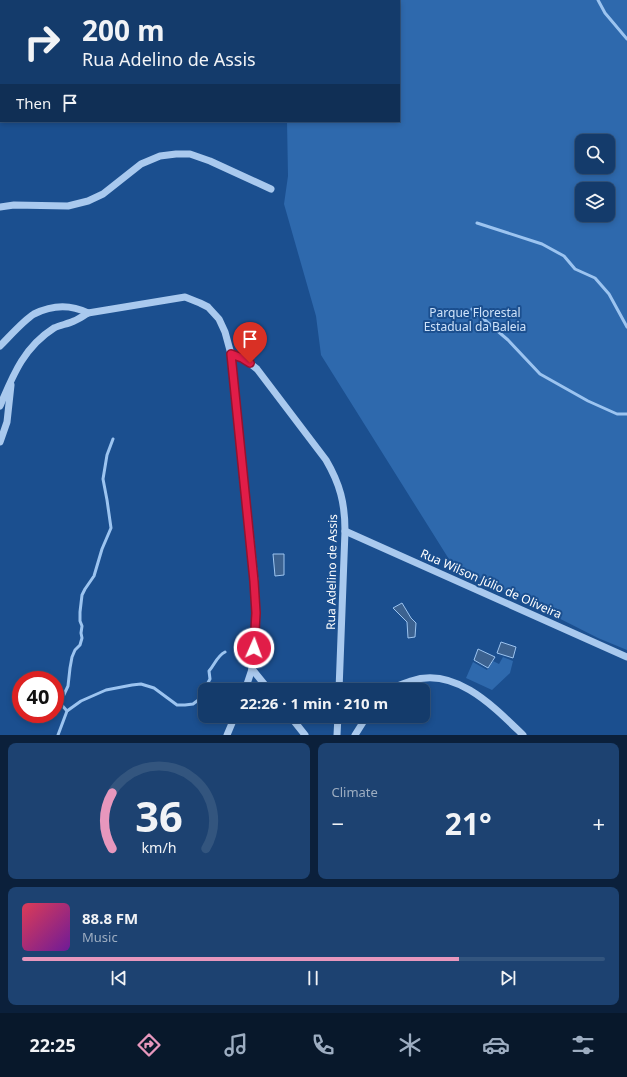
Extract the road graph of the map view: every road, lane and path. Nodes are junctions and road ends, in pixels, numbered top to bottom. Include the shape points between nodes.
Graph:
1 (271, 189) dead end
2 (0, 207) edge
3 (88, 313) junction
4 (0, 346) edge
5 (231, 354) junction
6 (12, 379) junction
7 (0, 406) edge
8 (0, 442) edge
9 (346, 531) junction
10 (627, 657) edge
11 (252, 669) junction
12 (247, 683) edge
13 (263, 683) edge
14 (339, 683) edge
15 (406, 683) edge
16 (232, 723) edge
17 (296, 723) edge
18 (338, 723) edge
19 (363, 723) edge
20 (227, 735) edge
21 (305, 735) edge
22 (337, 735) edge
23 (355, 735) edge
24 (523, 735) edge

1 - 2 street via 210,161 190,154 176,154 160,156 141,164 102,194 88,201 68,206
3 - 4 street via 66,306 43,310 33,314
3 - 5 street via 185,297 208,307 219,319
3 - 6 street via 55,328 31,347
5 - 9 street, Rua Adelino de Assis via 242,358 257,369 326,460 341,495
5 - 11 street via 254,581 256,613
6 - 7 street
6 - 8 street via 7,422
9 - 10 street, Rua Wilson Júlio de Oliveira
9 - 14 street, Rua Adelino de Assis
11 - 12 street
11 - 13 street
15 - 24 street via 417,679 440,678 465,687 492,706
16 - 20 street
17 - 21 street
18 - 22 street
19 - 23 street

